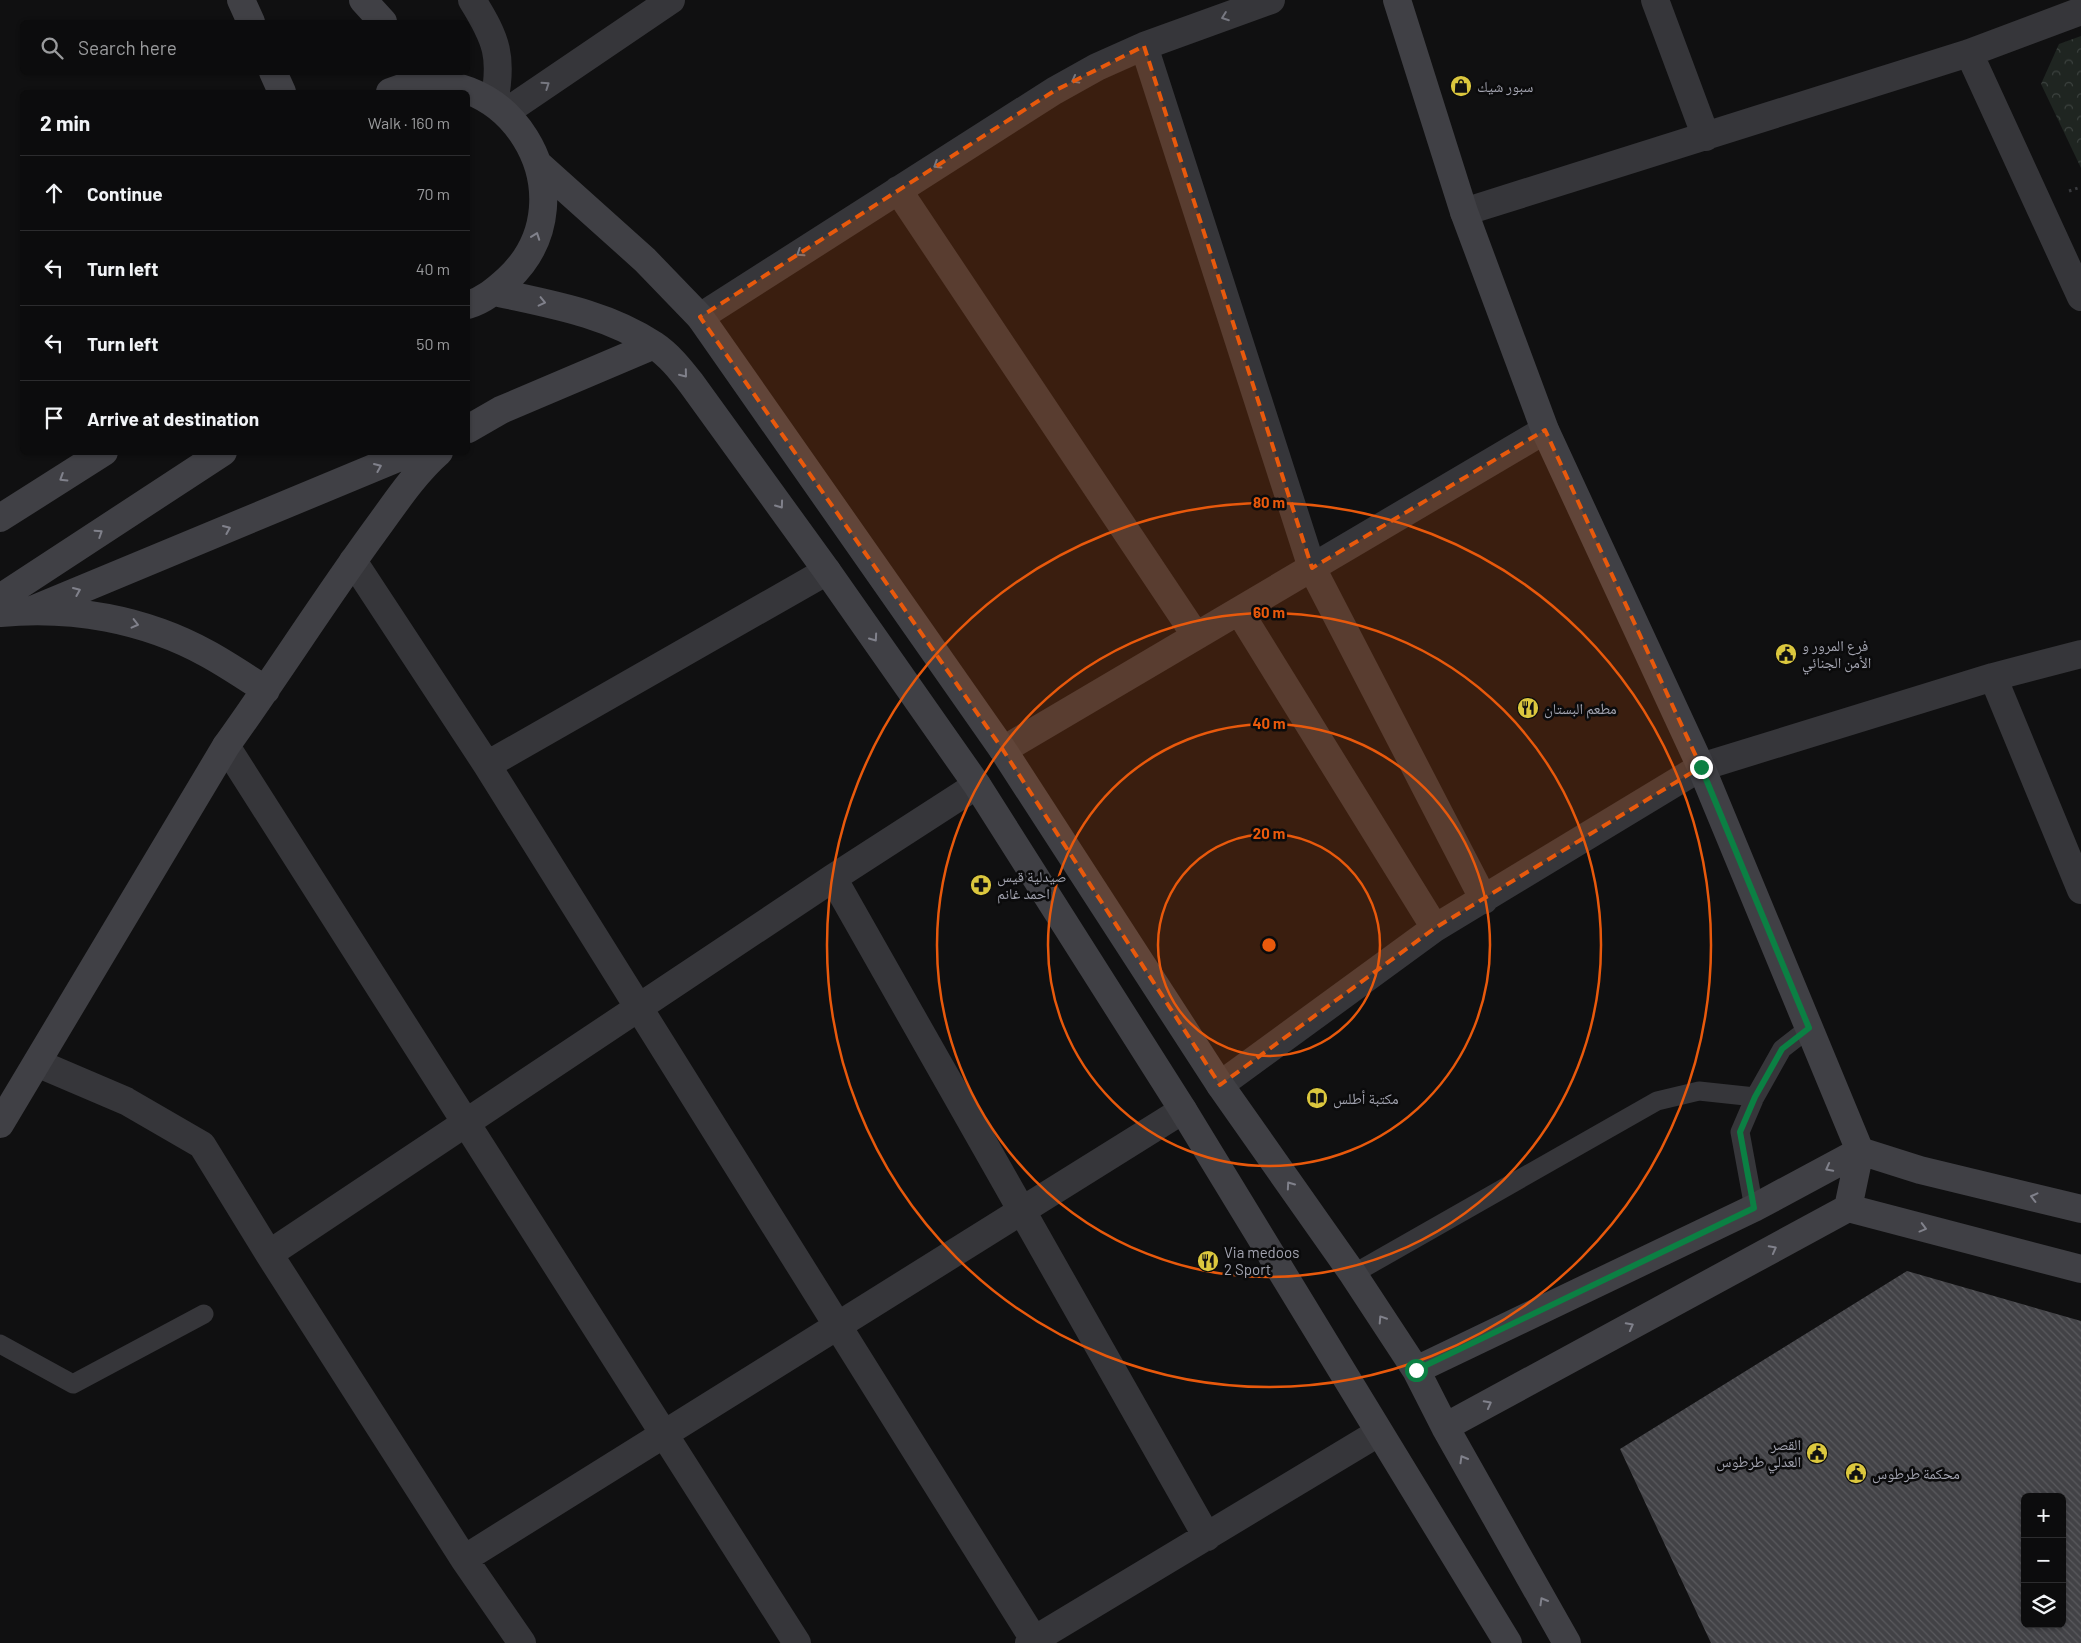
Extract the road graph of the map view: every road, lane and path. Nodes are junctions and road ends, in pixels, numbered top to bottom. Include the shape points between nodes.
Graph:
1 (241, 0) edge
2 (362, 0) edge
3 (472, 0) edge
4 (671, 0) edge
5 (1271, 0) edge
6 (1397, 0) edge
7 (1655, 0) edge
8 (2081, 11) edge
9 (250, 20) edge
10 (381, 20) edge
11 (1144, 46) junction
12 (1969, 53) junction
13 (274, 75) edge
14 (434, 78) edge
15 (281, 90) edge
16 (395, 90) edge
17 (468, 90) edge
18 (470, 91) edge
19 (500, 108) junction
20 (1706, 137) junction
21 (538, 164) junction
22 (898, 190) junction
23 (1464, 212) junction
24 (494, 292) junction
25 (2081, 297) edge
26 (470, 304) edge
27 (700, 317) junction
28 (654, 345) junction
29 (470, 428) edge
30 (1545, 430) junction
31 (99, 455) edge
32 (218, 455) edge
33 (405, 455) edge
34 (436, 455) edge
35 (0, 518) edge
36 (353, 561) junction
37 (1312, 568) junction
38 (827, 571) junction
39 (0, 598) edge
40 (32, 610) junction
41 (1239, 611) junction
42 (0, 613) edge
43 (1196, 636) junction
44 (2081, 654) edge
45 (1993, 677) junction
46 (266, 690) junction
47 (226, 746) junction
48 (1003, 750) junction
49 (487, 765) junction
50 (1701, 767) junction
51 (977, 785) junction
52 (833, 878) junction
53 (2081, 890) edge
54 (1484, 900) junction
55 (1435, 928) junction
56 (638, 1008) junction
57 (1809, 1028) junction
58 (37, 1063) junction
59 (1220, 1085) junction
60 (1755, 1097) junction
61 (1182, 1110) junction
62 (466, 1122) junction
63 (0, 1124) edge
64 (1860, 1151) junction
65 (1754, 1208) junction
66 (1848, 1208) junction
67 (2081, 1208) edge
68 (1021, 1209) junction
69 (269, 1254) junction
70 (2081, 1268) edge
71 (1353, 1274) junction
72 (204, 1314) dead end
73 (838, 1326) junction
74 (0, 1344) edge
75 (1416, 1370) junction
76 (1445, 1427) junction
77 (1378, 1433) junction
78 (664, 1435) junction
79 (1207, 1537) junction
80 (464, 1559) junction
81 (1033, 1642) edge
82 (522, 1643) edge
83 (797, 1643) edge
84 (1508, 1643) edge
85 (1567, 1643) edge

1 - 9 main road
2 - 10 main road
3 - 19 street via 493,37 499,56
19 -> 4 street
5 -> 11 street
6 - 23 main road
7 - 20 street
8 - 12 street
11 -> 22 street via 1054,91
11 - 37 street
12 - 20 street
12 - 25 street
13 - 15 main road
14 - 16 main road
14 - 17 main road
18 - 19 main road
19 - 21 main road via 525,136
20 - 23 street
24 -> 21 main road via 521,267 538,235 544,200
21 - 27 main road via 646,260
22 -> 27 street
22 - 43 street
23 - 30 main road
24 - 26 main road
24 -> 28 main road via 601,318
27 - 48 main road
28 - 29 main road via 502,410
28 -> 38 main road via 691,383
30 - 37 street
30 - 50 main road
31 -> 35 main road
39 -> 32 main road
40 -> 33 main road
34 - 36 main road via 414,478
36 - 46 main road
36 - 49 street
37 - 41 street
37 - 54 street
38 - 49 street
38 -> 51 main road
40 - 42 main road
40 -> 46 main road via 92,614 151,629 206,653
41 - 43 street
41 - 55 street
43 - 48 street
44 - 45 street
45 - 50 street
45 - 53 street
46 - 47 main road
47 - 58 main road
47 - 62 street
48 - 59 main road
49 - 56 street
50 - 54 street
50 - 57 main road
51 - 52 street
51 - 61 main road
52 - 56 street
52 - 68 street
54 - 55 street
55 - 59 street
56 - 62 street
56 - 73 street
57 - 60 lane via 1782,1049
57 - 64 main road
58 - 63 main road
58 - 69 street via 126,1101 202,1145
71 -> 59 main road
60 - 65 lane via 1740,1132
60 - 71 lane via 1700,1091 1657,1100
61 - 68 street
61 - 77 main road
62 - 69 street
62 - 78 street
64 -> 65 main road
64 - 66 main road
67 -> 64 main road via 1920,1170
65 - 75 main road
66 -> 70 main road
76 -> 66 main road
68 - 73 street
68 - 79 street
69 - 80 street
75 -> 71 main road
72 - 74 lane via 73,1384
73 - 78 street
73 - 81 street
75 - 76 main road
85 -> 76 main road
77 - 79 street
77 - 84 main road
78 - 80 street
78 - 83 street
79 - 81 street
80 - 82 street

